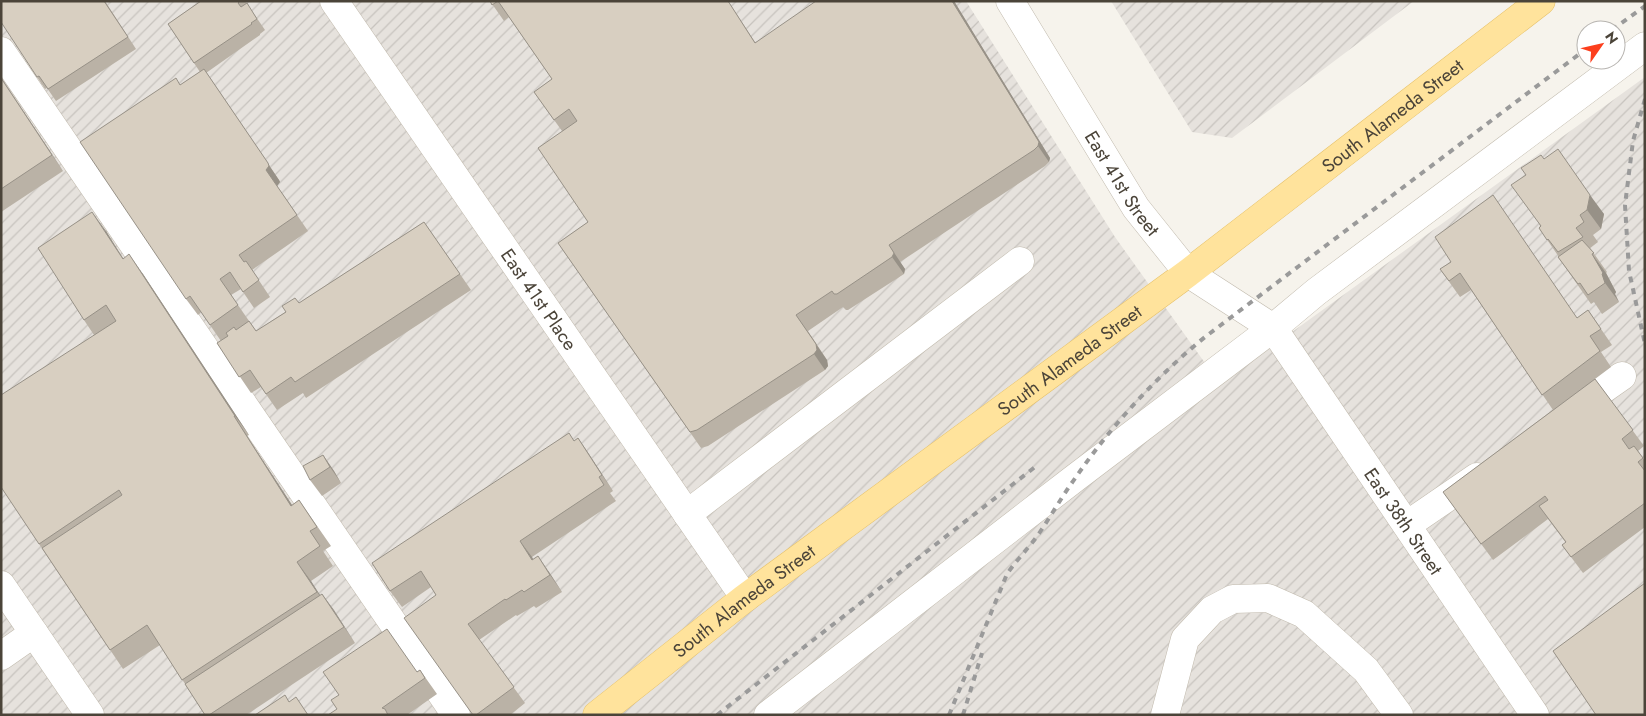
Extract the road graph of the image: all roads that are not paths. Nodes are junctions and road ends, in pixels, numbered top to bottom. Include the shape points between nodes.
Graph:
1 (334, 1) edge
2 (1010, 1) edge
3 (1541, 1) edge
4 (1645, 46) edge
5 (1, 51) edge
6 (1020, 261) dead end
7 (1188, 274) junction
8 (1273, 328) junction
9 (1622, 376) dead end
10 (1550, 426) edge
11 (1494, 465) edge
12 (687, 514) junction
13 (1407, 526) junction
14 (1, 585) edge
15 (745, 598) junction
16 (34, 633) junction
17 (1, 656) edge
18 (81, 712) edge
19 (456, 715) edge
20 (597, 715) edge
21 (768, 715) edge
22 (1165, 715) edge
23 (1399, 715) edge
24 (1535, 715) edge

1 - 12 street, East 41st Place
2 - 7 street, East 41st Street via 1136,208
3 - 7 main road, South Alameda Street
4 - 8 street via 1316,292
5 - 19 street
6 - 12 street
7 - 8 street, East 41st Street
7 - 15 main road, South Alameda Street
8 - 13 street, East 38th Street
8 - 21 street
9 - 10 street
11 - 13 street
12 - 15 street, East 41st Place
13 - 24 street, East 38th Street
14 - 16 street
15 - 20 main road, South Alameda Street
16 - 17 street
16 - 18 street
22 - 23 street via 1185,639 1212,610 1233,599 1268,598 1304,614 1366,670

